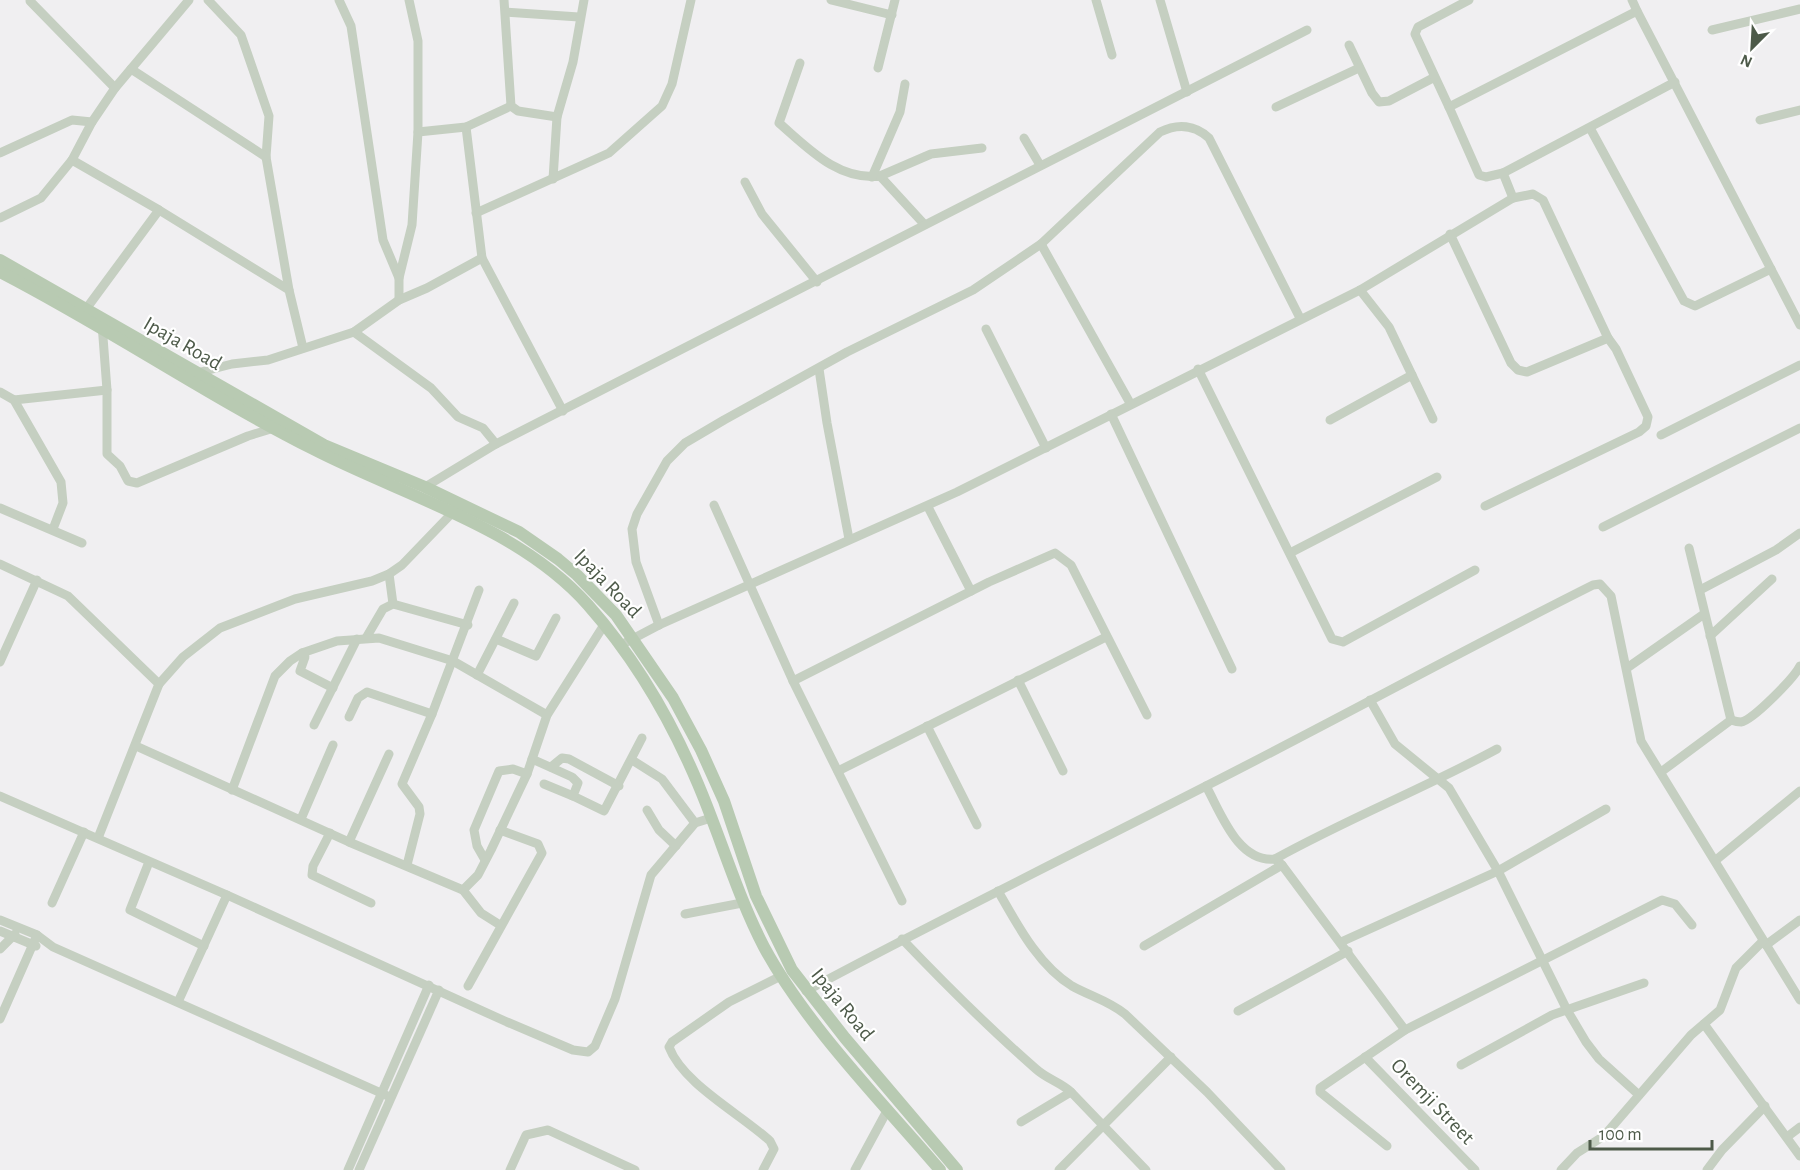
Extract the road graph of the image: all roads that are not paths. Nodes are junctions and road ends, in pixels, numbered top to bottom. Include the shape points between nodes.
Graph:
1 (189, 0) edge
2 (208, 0) edge
3 (339, 0) edge
4 (410, 0) edge
5 (504, 0) edge
6 (584, 0) edge
7 (691, 0) edge
8 (831, 0) edge
9 (895, 0) edge
10 (1096, 0) edge
11 (1160, 0) edge
12 (1469, 0) edge
13 (1632, 0) edge
14 (30, 1) edge
15 (1800, 9) edge
16 (1637, 11) junction
17 (506, 12) junction
18 (892, 15) junction
19 (579, 17) junction
20 (1307, 30) dead end
21 (1712, 30) dead end
22 (1349, 45) dead end
23 (1112, 56) dead end
24 (800, 63) dead end
25 (878, 68) dead end
26 (1359, 68) junction
27 (131, 69) junction
28 (1433, 78) junction
29 (1675, 82) junction
30 (905, 84) dead end
31 (115, 87) junction
32 (1187, 92) junction
33 (511, 106) junction
34 (1276, 107) dead end
35 (1449, 107) junction
36 (1800, 110) edge
37 (557, 117) junction
38 (1760, 120) dead end
39 (92, 122) junction
40 (466, 127) junction
41 (1590, 128) junction
42 (418, 132) junction
43 (1024, 138) dead end
44 (982, 148) dead end
45 (0, 153) edge
46 (266, 157) junction
47 (72, 160) junction
48 (1040, 165) junction
49 (1503, 173) junction
50 (876, 177) junction
51 (553, 179) junction
52 (745, 182) dead end
53 (1513, 198) junction
54 (159, 210) junction
55 (476, 213) junction
56 (0, 218) edge
57 (924, 224) junction
58 (1450, 234) junction
59 (1041, 244) junction
60 (482, 258) junction
61 (0, 260) edge
62 (1771, 269) junction
63 (0, 272) edge
64 (399, 278) junction
65 (817, 282) junction
66 (289, 290) junction
67 (1360, 290) junction
68 (399, 300) junction
69 (86, 309) junction
70 (1300, 318) junction
71 (102, 324) junction
72 (1800, 325) edge
73 (986, 329) dead end
74 (354, 332) junction
75 (1608, 338) junction
76 (303, 348) junction
77 (1800, 365) edge
78 (819, 369) junction
79 (1197, 369) junction
80 (196, 373) junction
81 (1412, 375) junction
82 (107, 390) junction
83 (0, 392) edge
84 (14, 400) junction
85 (1130, 403) junction
86 (563, 411) junction
87 (1111, 414) junction
88 (1433, 419) dead end
89 (1330, 420) dead end
90 (274, 428) junction
91 (1800, 428) edge
92 (1661, 435) dead end
93 (496, 444) junction
94 (1046, 448) junction
95 (1437, 477) dead end
96 (425, 487) junction
97 (714, 505) dead end
98 (1485, 506) dead end
99 (928, 507) junction
100 (0, 508) edge
101 (456, 509) junction
102 (1603, 527) dead end
103 (53, 529) junction
104 (1800, 532) edge
105 (849, 539) junction
106 (82, 543) dead end
107 (1689, 548) dead end
108 (1290, 553) junction
109 (0, 564) edge
110 (1475, 570) dead end
111 (389, 574) junction
112 (1772, 579) dead end
113 (37, 580) junction
114 (748, 587) junction
115 (479, 590) dead end
116 (971, 591) junction
117 (1700, 591) junction
118 (514, 603) dead end
119 (393, 604) junction
120 (1704, 614) junction
121 (556, 618) dead end
122 (468, 625) junction
123 (604, 625) junction
124 (659, 625) junction
125 (1710, 636) junction
126 (1107, 637) junction
127 (362, 638) junction
128 (496, 639) junction
129 (634, 639) junction
130 (621, 645) junction
131 (302, 653) junction
132 (453, 661) junction
133 (0, 662) edge
134 (1800, 666) edge
135 (1627, 668) junction
136 (1232, 669) dead end
137 (477, 675) junction
138 (1018, 680) junction
139 (793, 681) junction
140 (159, 684) junction
141 (333, 688) junction
142 (1370, 700) junction
143 (432, 714) junction
144 (1147, 714) dead end
145 (547, 715) junction
146 (349, 717) dead end
147 (1731, 720) junction
148 (314, 725) dead end
149 (927, 726) junction
150 (642, 738) dead end
151 (333, 745) dead end
152 (136, 746) junction
153 (1497, 748) dead end
154 (389, 754) dead end
155 (532, 759) junction
156 (632, 760) junction
157 (551, 767) junction
158 (838, 771) junction
159 (1063, 771) dead end
160 (1661, 772) junction
161 (527, 774) junction
162 (1441, 779) junction
163 (544, 784) dead end
164 (619, 786) junction
165 (1206, 786) junction
166 (232, 790) junction
167 (1800, 791) edge
168 (573, 795) junction
169 (0, 796) edge
170 (1606, 809) dead end
171 (647, 810) dead end
172 (711, 818) junction
173 (301, 819) junction
174 (695, 824) junction
175 (977, 825) dead end
176 (500, 831) junction
177 (84, 832) junction
178 (330, 833) junction
179 (98, 838) junction
180 (349, 842) junction
181 (676, 846) junction
182 (484, 860) junction
183 (1716, 860) junction
184 (149, 862) junction
185 (1278, 862) junction
186 (407, 865) junction
187 (1498, 871) junction
188 (463, 890) junction
189 (998, 891) junction
190 (227, 895) junction
191 (902, 901) dead end
192 (52, 903) dead end
193 (371, 903) dead end
194 (742, 903) junction
195 (686, 914) dead end
196 (0, 920) edge
197 (1800, 920) edge
198 (500, 925) junction
199 (1692, 925) dead end
200 (18, 928) junction
201 (0, 931) edge
202 (37, 935) junction
203 (13, 937) junction
204 (902, 939) junction
205 (1341, 942) junction
206 (1765, 943) junction
207 (33, 946) junction
208 (53, 946) junction
209 (204, 946) junction
210 (1144, 946) dead end
211 (0, 948) edge
212 (1348, 951) junction
213 (1543, 961) junction
214 (781, 976) junction
215 (1644, 983) dead end
216 (429, 985) junction
217 (468, 986) dead end
218 (440, 990) junction
219 (806, 991) junction
220 (1800, 1000) edge
221 (178, 1002) junction
222 (1567, 1010) junction
223 (1238, 1011) dead end
224 (0, 1018) edge
225 (1704, 1024) junction
226 (1405, 1030) junction
227 (1171, 1057) junction
228 (1365, 1057) junction
229 (1461, 1065) dead end
230 (380, 1092) junction
231 (1071, 1092) junction
232 (1639, 1095) junction
233 (390, 1097) junction
234 (1765, 1106) junction
235 (888, 1109) junction
236 (1021, 1122) dead end
237 (1103, 1126) junction
238 (1800, 1127) edge
239 (1787, 1137) junction
240 (1387, 1146) dead end
241 (1800, 1156) edge
242 (353, 1169) edge
243 (510, 1170) edge
244 (635, 1170) edge
245 (764, 1170) edge
246 (855, 1170) edge
247 (940, 1170) edge
248 (957, 1170) edge
249 (1059, 1170) edge
250 (1146, 1170) edge
251 (1281, 1170) edge
252 (1475, 1170) edge
253 (1561, 1170) edge
254 (1707, 1170) edge

1 - 27 street
2 - 46 street via 241,35 269,116
3 - 64 street via 351,26 383,240
4 - 42 street via 418,41
5 - 17 street
6 - 19 street
7 - 51 street via 672,84 662,106 615,149
8 - 18 street
9 - 18 street
10 - 23 street
11 - 32 street
12 - 28 street via 1418,27 1415,34
13 - 16 street
14 - 31 street
15 - 21 street
16 - 29 street
16 - 35 street
17 - 19 street
17 - 33 street
18 - 25 street
19 - 37 street via 573,62
20 - 32 street
22 - 26 street
24 - 50 street via 779,123 831,166 846,173
26 - 28 street via 1382,103
26 - 34 street
27 - 31 street
27 - 46 street
28 - 35 street
29 - 41 street
29 - 62 street
30 - 50 street via 900,111
31 - 39 street
32 - 48 street
33 - 37 street via 518,111
33 - 40 street
35 - 49 street via 1479,175
36 - 38 street
37 - 51 street
39 - 45 street via 72,120
39 - 47 street
40 - 42 street
40 - 55 street
41 - 49 street
41 - 62 street via 1689,305 1695,306
42 - 64 street via 412,225
43 - 48 street
44 - 50 street via 931,154
46 - 66 street
47 - 54 street
47 - 56 street via 41,198
48 - 57 street
49 - 53 street
50 - 57 street
51 - 55 street
52 - 65 street via 762,214
53 - 58 street
53 - 75 street via 1533,194 1543,200
54 - 66 street
54 - 69 street
55 - 60 street
57 - 65 street
58 - 67 street
58 - 75 street via 1511,363 1518,370 1527,372
59 - 70 street via 1160,132 1170,127 1194,128 1209,138
59 - 78 street via 974,290
59 - 85 street
60 - 68 street
60 - 86 street
61 - 69 main road, Ipaja Road
62 - 72 street
63 - 71 main road, Ipaja Road
64 - 68 street
65 - 86 street
66 - 76 street
67 - 70 street
67 - 81 street via 1380,312
68 - 74 street
69 - 71 main road, Ipaja Road
70 - 79 street
71 - 80 main road, Ipaja Road
71 - 82 street
71 - 90 main road, Ipaja Road
73 - 94 street
74 - 76 street
74 - 93 street via 431,388 458,417 483,428
75 - 98 street via 1648,417 1646,426
76 - 80 street via 267,360
77 - 92 street
78 - 105 street
78 - 124 street via 685,443 654,480 632,529 636,562
79 - 85 street
79 - 108 street
80 - 96 main road, Ipaja Road via 324,445
81 - 88 street
81 - 89 street
82 - 84 street
82 - 90 street via 107,454 128,481 137,483
83 - 84 street
84 - 103 street via 61,482 63,503
85 - 87 street
86 - 93 street
87 - 94 street
87 - 136 street
90 - 101 main road, Ipaja Road via 313,450
91 - 102 street
93 - 96 street
94 - 99 street
95 - 108 street
96 - 101 main road, Ipaja Road
97 - 114 street
99 - 105 street
99 - 116 street
100 - 103 street
101 - 111 street
101 - 123 main road, Ipaja Road via 529,554 567,584
101 - 129 main road, Ipaja Road via 519,532 558,559 598,596
103 - 106 street
104 - 117 street via 1776,550
105 - 114 street
107 - 117 street
108 - 110 street via 1328,633 1337,642
109 - 113 street
111 - 119 street
111 - 140 street via 295,599 220,628 183,657
112 - 125 street
113 - 133 street
113 - 140 street via 68,596
114 - 124 street
114 - 139 street
115 - 122 street
116 - 126 street via 1043,556 1058,553 1071,565
116 - 139 street
117 - 120 street
118 - 128 street
119 - 122 street
119 - 127 street via 383,609
120 - 125 street
120 - 135 street
121 - 128 street via 536,656
122 - 132 street
123 - 130 main road, Ipaja Road
123 - 145 street
124 - 129 street
125 - 147 street
126 - 138 street
126 - 144 street
127 - 131 street via 318,645
127 - 132 street via 379,638
127 - 141 street
128 - 137 street
129 - 130 street
129 - 219 main road, Ipaja Road via 701,750 724,801 764,918
130 - 172 main road, Ipaja Road via 692,769
131 - 141 street via 305,657 300,671
131 - 166 street via 275,676
132 - 137 street
132 - 143 street
134 - 147 street via 1749,717 1739,722
135 - 142 street via 1611,596 1600,584
135 - 160 street via 1641,741
137 - 145 street
138 - 149 street
138 - 159 street
139 - 158 street
140 - 152 street
141 - 148 street
142 - 162 street via 1395,744
142 - 165 street
143 - 146 street via 367,692 358,698
143 - 186 street via 402,784 420,814
145 - 155 street
147 - 160 street
149 - 158 street
149 - 175 street
150 - 156 street
151 - 173 street
152 - 166 street
152 - 179 street
153 - 162 street
154 - 180 street
155 - 157 street
155 - 161 street
156 - 164 street
156 - 174 street via 662,779
157 - 164 street via 562,758 569,759
157 - 168 street via 578,783
158 - 191 street
160 - 183 street
161 - 176 street
161 - 182 street via 513,769 499,771 474,830
162 - 185 street via 1320,834
162 - 187 street
163 - 168 street
164 - 168 street via 604,811
165 - 185 street via 1242,846 1264,860
165 - 189 street
166 - 173 street
167 - 183 street
169 - 177 street
170 - 187 street
171 - 181 street via 659,830
172 - 174 street
172 - 194 main road, Ipaja Road
173 - 178 street
174 - 181 street
176 - 182 street
176 - 198 street via 538,844 542,853
177 - 179 street
177 - 192 street
178 - 180 street
178 - 193 street via 312,875
179 - 184 street
180 - 186 street
181 - 218 street via 651,875 615,999 591,1051 573,1050
182 - 188 street via 478,875
183 - 206 street
184 - 190 street
184 - 209 street via 130,910
185 - 205 street
185 - 210 street
186 - 188 street
187 - 205 street
187 - 213 street
188 - 198 street via 481,913
189 - 204 street
189 - 227 street via 1046,964 1072,986 1114,1005
190 - 209 street
190 - 216 street
194 - 195 street
194 - 214 main road, Ipaja Road
196 - 200 street
197 - 206 street
198 - 217 street
199 - 213 street via 1675,904 1662,900
200 - 202 street
200 - 203 street
201 - 203 street
202 - 207 street
202 - 208 street
203 - 207 street
203 - 211 street
204 - 219 street
204 - 231 street via 954,994 1038,1071
205 - 212 street
206 - 220 street
206 - 225 street via 1736,968 1720,1010
207 - 208 street
207 - 224 street
208 - 221 street
209 - 221 street
212 - 223 street
212 - 226 street
213 - 222 street
213 - 226 street
214 - 235 main road, Ipaja Road
214 - 245 street via 729,1002 669,1047 672,1056 694,1079 770,1141 774,1149
215 - 222 street
216 - 218 street
216 - 230 street
218 - 233 street
219 - 248 main road, Ipaja Road
221 - 230 street
222 - 229 street
222 - 232 street via 1593,1051
225 - 232 street
225 - 234 street
226 - 228 street
227 - 237 street
227 - 251 street
228 - 240 street via 1320,1088 1320,1092
228 - 252 street, Oremji Street
230 - 233 street
230 - 242 street
231 - 236 street
231 - 237 street
232 - 253 street via 1604,1136
233 - 242 street
234 - 239 street
234 - 254 street
235 - 246 street
235 - 247 main road, Ipaja Road
237 - 249 street
237 - 250 street
238 - 239 street
239 - 241 street
243 - 244 street via 526,1136 548,1130

